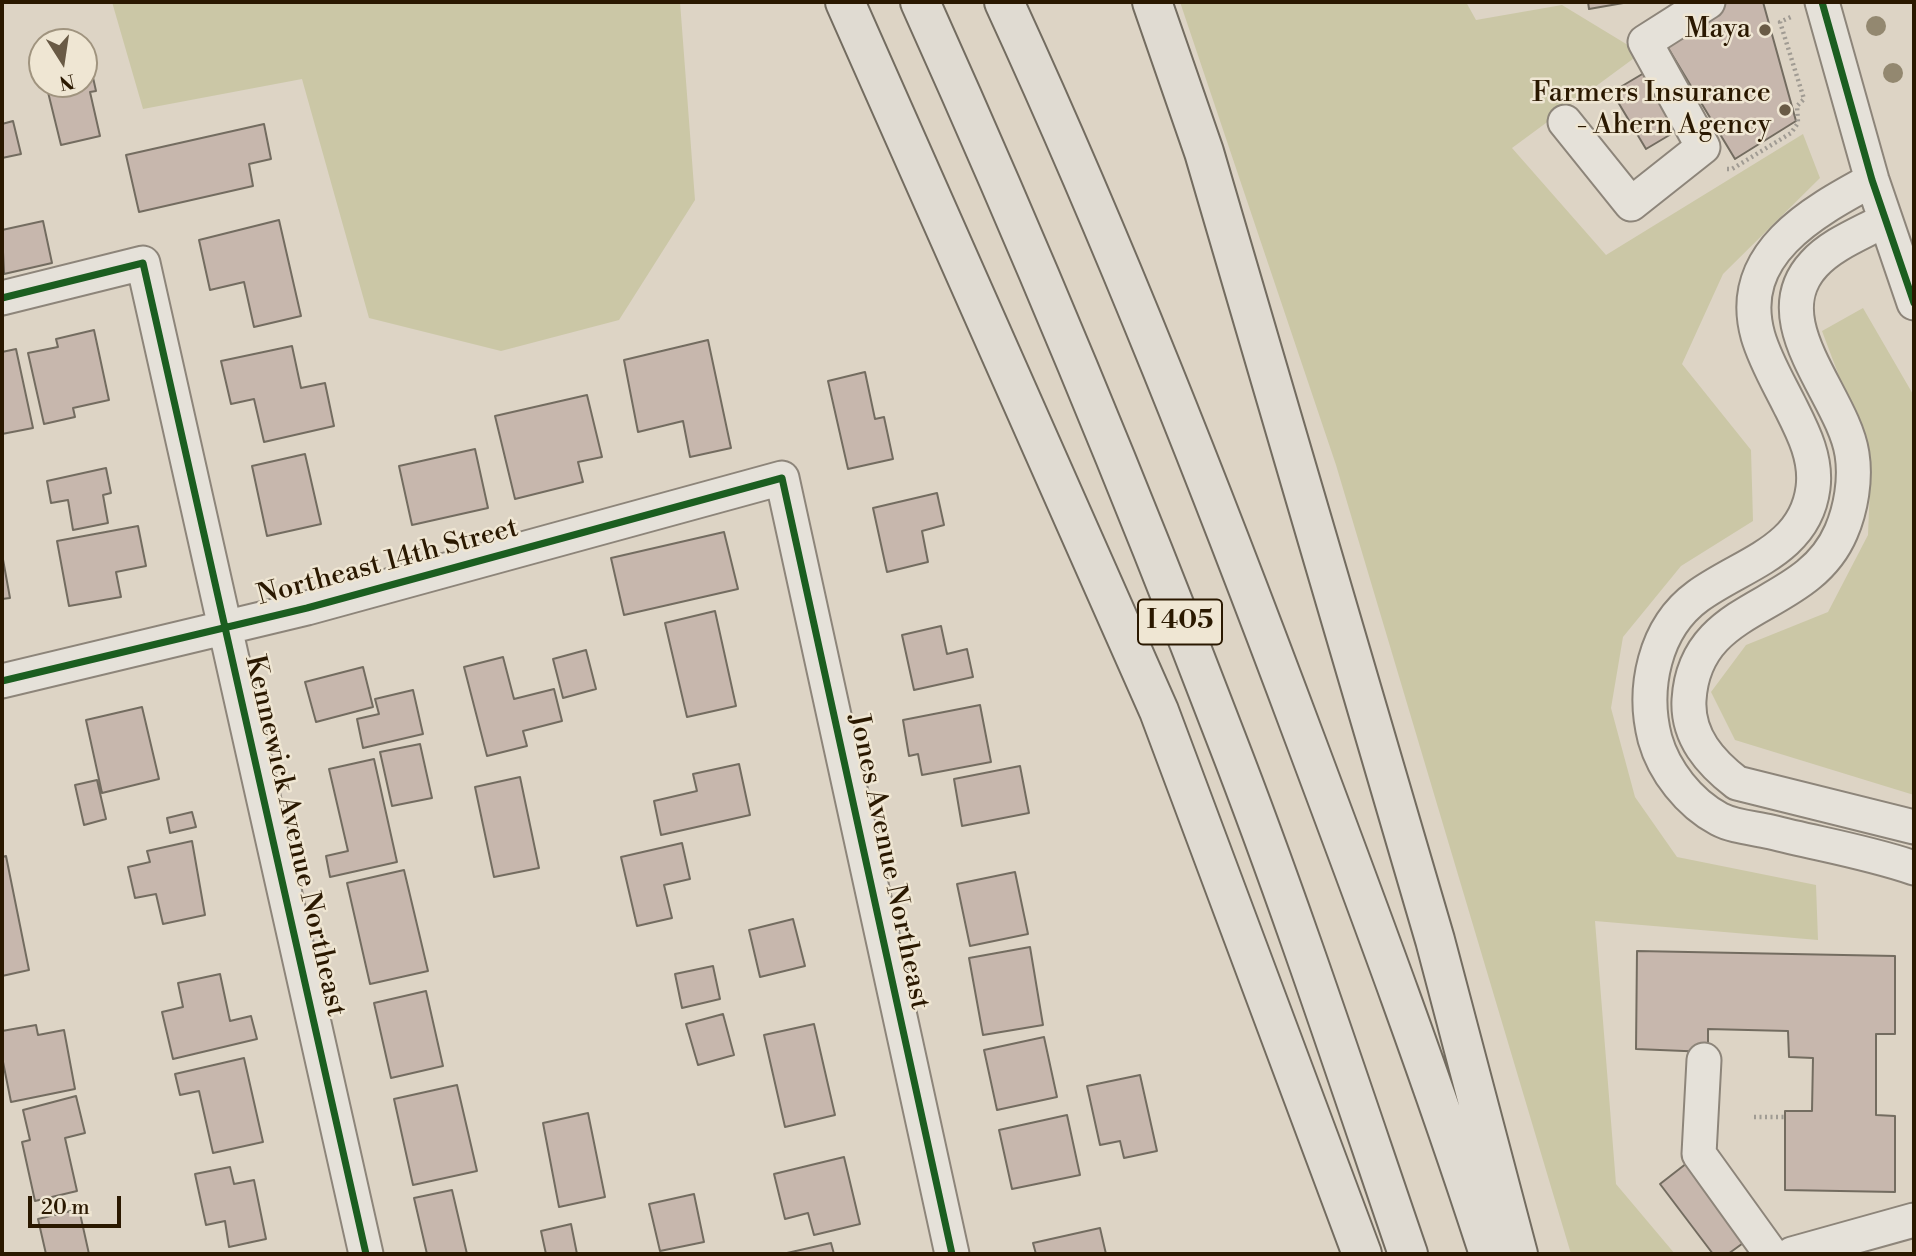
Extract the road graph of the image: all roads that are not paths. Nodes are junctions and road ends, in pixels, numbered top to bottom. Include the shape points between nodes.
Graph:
1 (845, 2) edge
2 (919, 2) edge
3 (1004, 2) edge
4 (1152, 2) edge
5 (1707, 2) edge
6 (1811, 7) edge
7 (1565, 122) dead end
8 (1872, 180) junction
9 (1885, 220) junction
10 (2, 298) edge
11 (1914, 303) edge
12 (782, 478) joint
13 (226, 628) junction
14 (2, 681) edge
15 (1914, 827) edge
16 (1914, 868) edge
17 (1704, 1060) dead end
18 (1913, 1216) edge
19 (366, 1254) edge
20 (952, 1254) edge
21 (1362, 1254) edge
22 (1408, 1254) edge
23 (1489, 1254) edge
24 (1518, 1254) edge
25 (1771, 1254) edge
26 (1792, 1254) edge

1 - 21 highway via 1159,711
2 - 22 highway, I 405 via 1047,292 1227,739
3 - 23 highway, I 405 via 1096,209 1244,575 1391,971
4 - 24 highway via 1204,152 1435,940
5 - 7 street via 1645,42 1703,147 1631,204
6 - 8 street
8 - 9 street
8 - 16 street via 1807,217 1782,239 1764,268 1756,300 1758,334 1813,461 1813,489 1805,516 1789,539 1697,597 1668,630 1651,670 1649,714 1660,757 1685,793 1720,820
9 - 11 street
9 - 15 street via 1830,249 1812,265 1796,304 1797,326 1841,419 1852,454 1853,494 1841,533 1819,566 1789,590 1723,628 1703,651 1691,679 1689,710 1697,740 1714,765 1738,783
10 - 13 street, Kennewick Avenue Northeast via 143,263
12 - 13 street, Northeast 14th Street
12 - 20 street, Jones Avenue Northeast
13 - 14 street, Northeast 14th Street
13 - 19 street, Kennewick Avenue Northeast
17 - 25 street via 1699,1154
18 - 26 street

